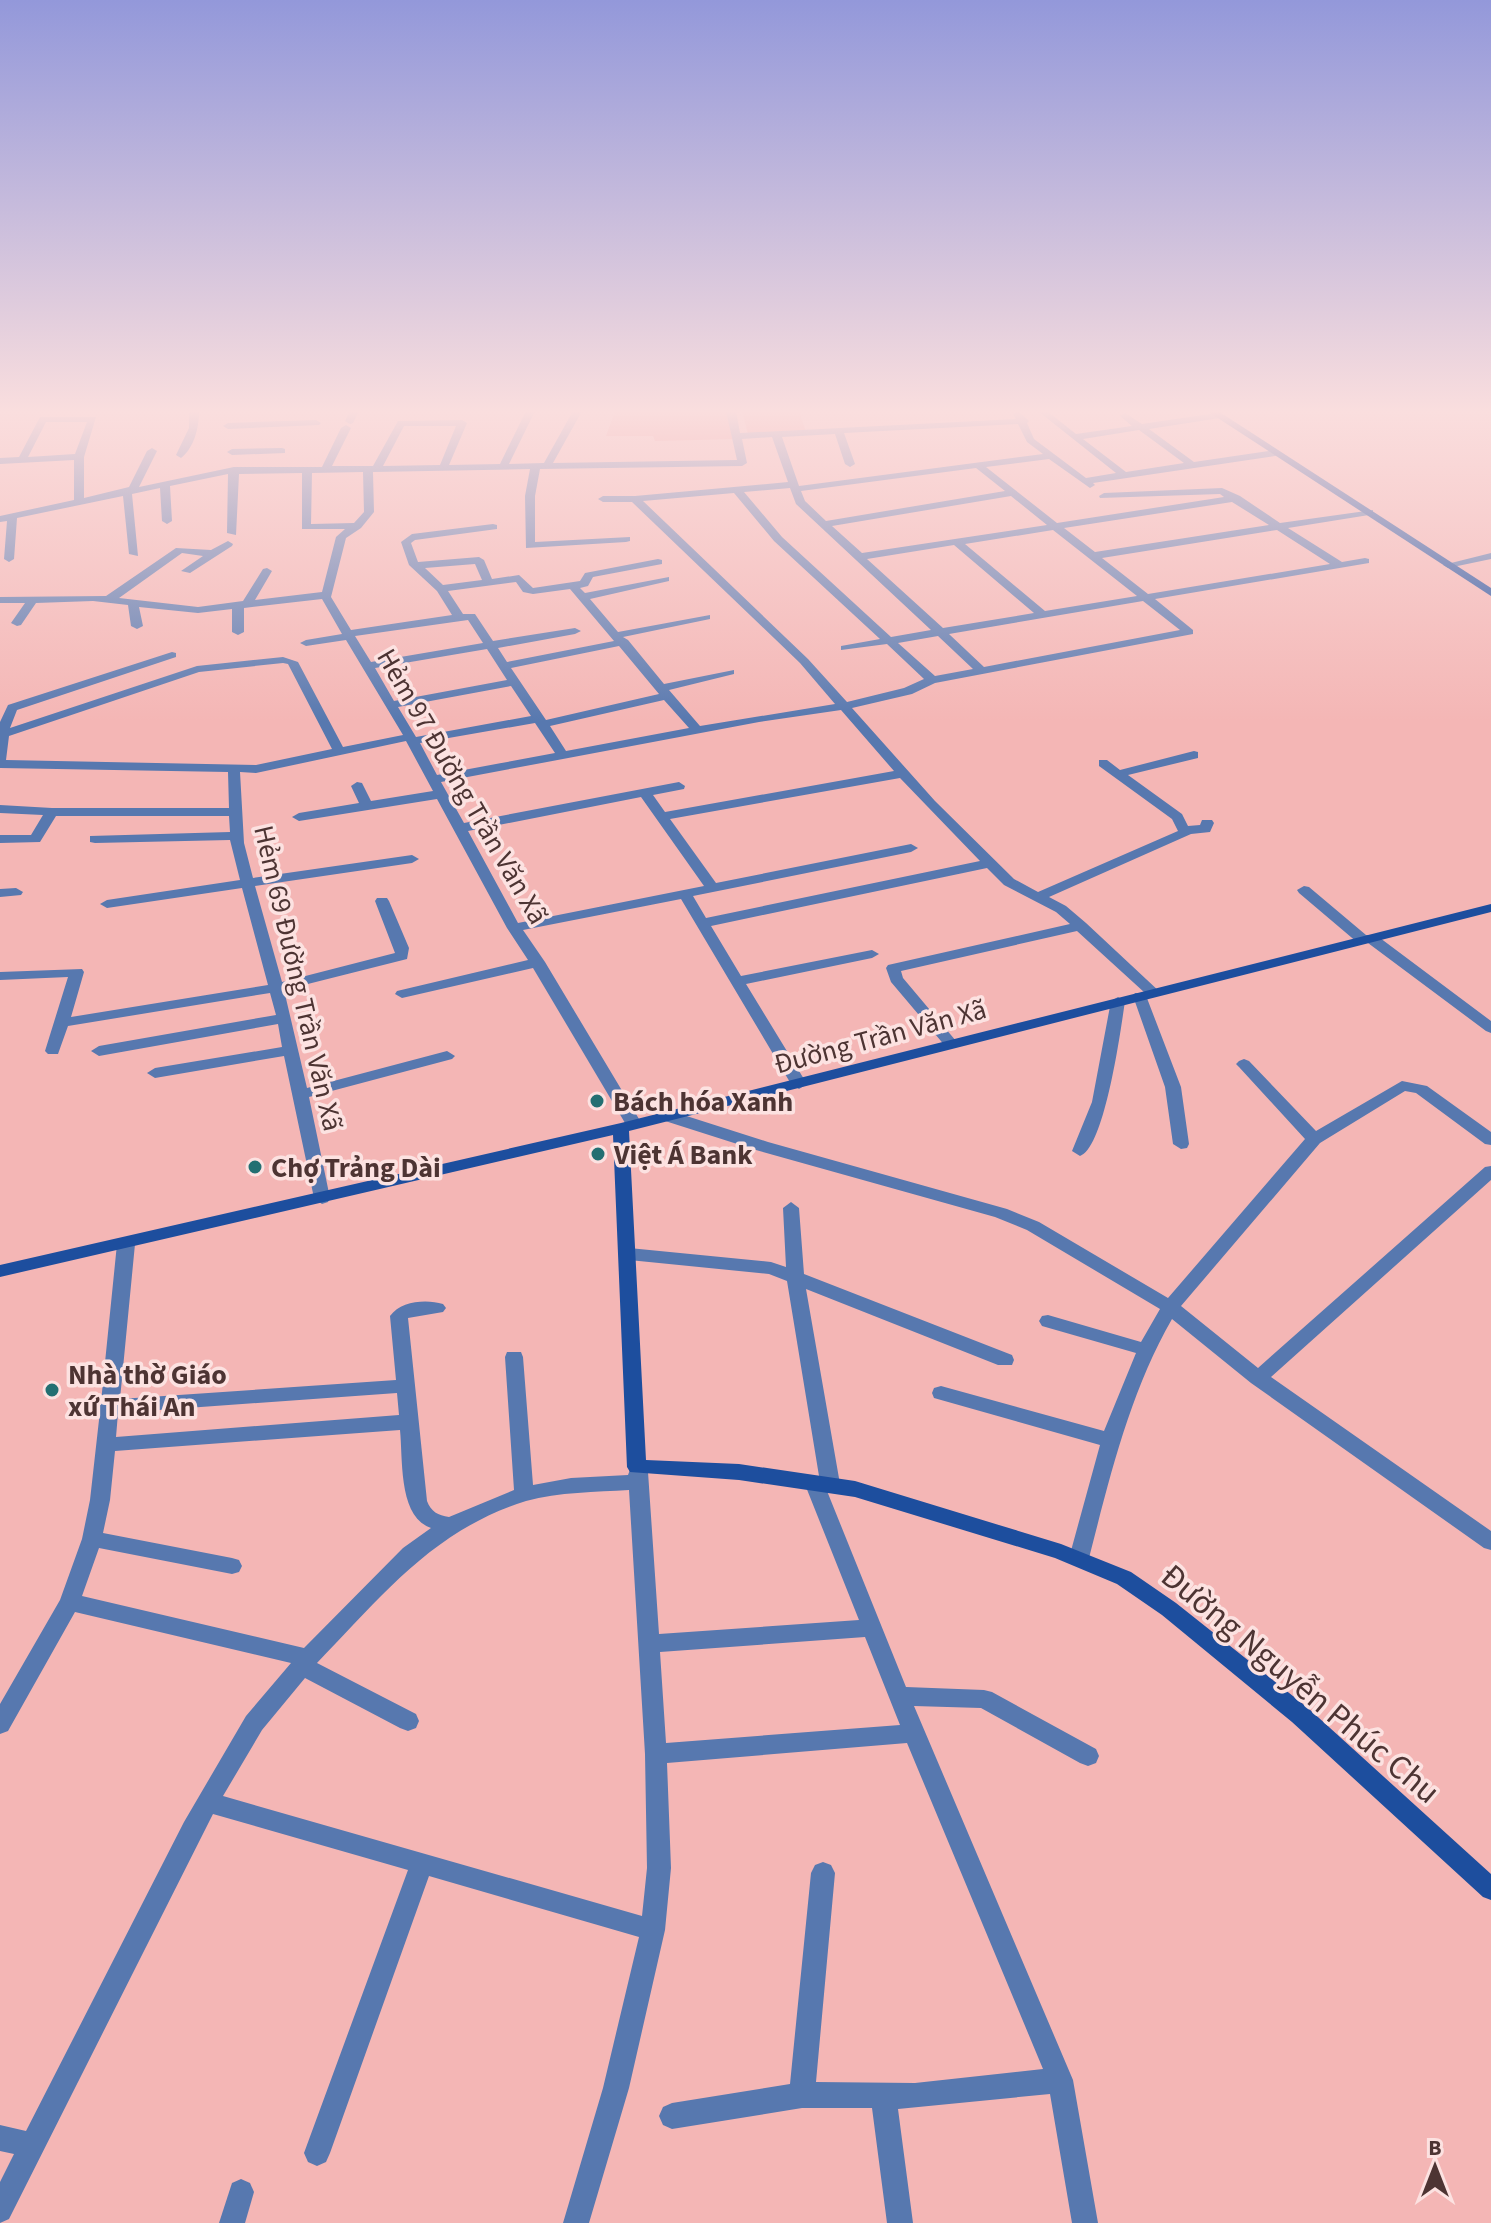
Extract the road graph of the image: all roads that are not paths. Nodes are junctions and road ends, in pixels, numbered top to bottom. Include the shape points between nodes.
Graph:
1 (17, 515) edge
2 (132, 515) edge
3 (167, 515) edge
4 (233, 515) edge
5 (307, 515) edge
6 (367, 515) edge
7 (530, 515) edge
8 (652, 515) edge
9 (758, 515) edge
10 (815, 515) edge
11 (882, 515) edge
12 (1038, 515) edge
13 (1130, 515) edge
14 (1262, 515) edge
15 (1368, 515) edge
16 (1374, 515) edge
17 (12, 516) junction
18 (0, 519) edge
19 (167, 521) dead end
20 (826, 524) junction
21 (357, 526) junction
22 (1051, 526) junction
23 (493, 527) dead end
24 (1282, 528) junction
25 (626, 539) dead end
26 (957, 542) junction
27 (134, 554) dead end
28 (215, 554) junction
29 (1491, 556) edge
30 (859, 557) junction
31 (9, 559) dead end
32 (1097, 560) junction
33 (1365, 561) dead end
34 (658, 562) dead end
35 (1340, 565) junction
36 (1448, 565) junction
37 (416, 566) junction
38 (186, 571) dead end
39 (267, 571) dead end
40 (665, 579) dead end
41 (488, 582) junction
42 (573, 586) junction
43 (441, 589) junction
44 (1491, 593) edge
45 (326, 595) junction
46 (584, 597) junction
47 (1146, 598) junction
48 (0, 600) edge
49 (108, 600) junction
50 (32, 601) junction
51 (133, 603) junction
52 (242, 605) junction
53 (1043, 615) junction
54 (459, 617) junction
55 (706, 617) dead end
56 (17, 623) dead end
57 (137, 626) dead end
58 (575, 631) dead end
59 (238, 632) dead end
60 (943, 632) junction
61 (349, 635) junction
62 (621, 638) junction
63 (891, 641) junction
64 (306, 643) dead end
65 (492, 647) junction
66 (845, 648) dead end
67 (172, 655) dead end
68 (368, 666) junction
69 (505, 666) junction
70 (730, 672) dead end
71 (983, 672) junction
72 (932, 680) junction
73 (514, 682) junction
74 (666, 691) junction
75 (390, 705) junction
76 (845, 706) junction
77 (541, 721) junction
78 (3, 729) edge
79 (697, 730) junction
80 (411, 739) junction
81 (339, 751) junction
82 (1194, 755) dead end
83 (564, 757) junction
84 (0, 763) edge
85 (1103, 763) dead end
86 (234, 770) junction
87 (905, 773) junction
88 (1119, 774) junction
89 (433, 780) junction
90 (357, 786) dead end
91 (679, 786) dead end
92 (645, 793) junction
93 (441, 794) junction
94 (367, 807) junction
95 (0, 809) edge
96 (52, 812) junction
97 (236, 812) junction
98 (662, 816) junction
99 (299, 817) dead end
100 (460, 828) junction
101 (1209, 829) dead end
102 (1186, 830) junction
103 (236, 836) junction
104 (0, 839) edge
105 (95, 839) dead end
106 (911, 848) dead end
107 (412, 859) dead end
108 (989, 863) junction
109 (247, 885) junction
110 (713, 888) junction
111 (1304, 890) dead end
112 (16, 892) dead end
113 (0, 893) edge
114 (685, 894) junction
115 (1037, 897) junction
116 (382, 901) dead end
117 (107, 904) dead end
118 (1491, 908) edge
119 (703, 923) junction
120 (1081, 926) junction
121 (514, 928) junction
122 (1367, 939) junction
123 (872, 954) dead end
124 (538, 962) junction
125 (0, 976) edge
126 (738, 981) junction
127 (276, 988) junction
128 (402, 994) dead end
129 (1147, 994) junction
130 (1118, 1001) junction
131 (284, 1018) junction
132 (62, 1023) junction
133 (1491, 1028) edge
134 (951, 1044) junction
135 (290, 1050) junction
136 (53, 1051) dead end
137 (99, 1051) dead end
138 (447, 1056) dead end
139 (1244, 1064) dead end
140 (155, 1073) dead end
141 (799, 1084) junction
142 (299, 1095) junction
143 (668, 1116) junction
144 (627, 1126) junction
145 (1314, 1139) junction
146 (1491, 1140) edge
147 (1181, 1144) dead end
148 (1080, 1151) dead end
149 (1491, 1171) edge
150 (322, 1198) junction
151 (791, 1208) dead end
152 (126, 1244) junction
153 (629, 1254) junction
154 (0, 1271) edge
155 (795, 1276) junction
156 (1170, 1307) junction
157 (437, 1308) dead end
158 (1048, 1321) dead end
159 (1147, 1350) junction
160 (514, 1357) dead end
161 (1005, 1360) dead end
162 (1258, 1378) junction
163 (404, 1386) junction
164 (941, 1393) dead end
165 (107, 1407) junction
166 (407, 1422) junction
167 (1109, 1440) junction
168 (104, 1445) junction
169 (638, 1474) junction
170 (822, 1483) junction
171 (524, 1494) junction
172 (450, 1525) junction
173 (92, 1539) junction
174 (1491, 1542) edge
175 (1079, 1558) junction
176 (232, 1566) dead end
177 (70, 1602) junction
178 (872, 1628) junction
179 (649, 1644) junction
180 (305, 1662) junction
181 (899, 1696) junction
182 (408, 1721) dead end
183 (0, 1724) edge
184 (914, 1733) junction
185 (656, 1754) junction
186 (1088, 1756) dead end
187 (208, 1802) junction
188 (421, 1866) junction
189 (823, 1873) dead end
190 (1491, 1889) edge
191 (653, 1930) junction
192 (1060, 2080) junction
193 (802, 2095) junction
194 (883, 2095) junction
195 (672, 2116) dead end
196 (0, 2138) edge
197 (33, 2146) junction
198 (317, 2153) dead end
199 (241, 2192) dead end
200 (0, 2210) edge
201 (232, 2223) edge
202 (576, 2223) edge
203 (900, 2223) edge
204 (1085, 2223) edge

1 - 17 street
2 - 27 street
3 - 19 street
4 - 28 street via 230,538
5 - 21 street via 306,524 312,528
6 - 21 street
7 - 25 street via 530,546
8 - 76 street via 771,627
9 - 63 street
10 - 20 street
11 - 20 street
12 - 22 street
13 - 22 street
14 - 24 street
15 - 24 street
16 - 36 street
17 - 18 street
17 - 31 street
20 - 30 street
21 - 45 street via 341,537
22 - 26 street
22 - 32 street
23 - 37 street via 408,538
24 - 32 street
24 - 35 street
26 - 30 street
26 - 53 street
28 - 38 street
28 - 49 street via 180,550
29 - 36 street
30 - 60 street
32 - 47 street
33 - 35 street
34 - 42 street via 589,575 586,582
35 - 47 street
36 - 44 street
37 - 41 street via 479,560
37 - 43 street
39 - 52 street
40 - 46 street
41 - 42 street via 519,578 531,591
41 - 43 street
42 - 46 street
43 - 54 street
45 - 52 street
45 - 61 street, Hẻm 97 Đường Trần Văn Xã
46 - 62 street
47 - 53 street
47 - 71 street via 1189,632
48 - 50 street
49 - 50 street
49 - 51 street
50 - 56 street
51 - 52 street via 198,610
51 - 57 street
52 - 59 street
53 - 60 street
54 - 61 street
54 - 65 street via 471,616
55 - 62 street
58 - 65 street
60 - 63 street
60 - 71 street
61 - 64 street
61 - 68 street, Hẻm 97 Đường Trần Văn Xã
62 - 69 street
62 - 74 street
63 - 66 street
63 - 72 street
65 - 68 street
65 - 69 street
67 - 78 street via 17,705
68 - 75 street, Hẻm 97 Đường Trần Văn Xã
69 - 73 street
70 - 74 street
71 - 72 street
72 - 76 street
73 - 75 street
73 - 77 street
74 - 77 street
74 - 79 street
75 - 80 street, Hẻm 97 Đường Trần Văn Xã
76 - 79 street
76 - 87 street
77 - 80 street
77 - 83 street
78 - 81 street via 197,669 283,660 292,662
78 - 84 street
79 - 83 street
80 - 81 street
80 - 89 street, Hẻm 97 Đường Trần Văn Xã
81 - 86 street
82 - 88 street
83 - 89 street
84 - 86 street
85 - 88 street
86 - 97 street, Hẻm 69 Đường Trần Văn Xã
87 - 98 street
87 - 108 street
88 - 102 street via 1177,817
89 - 93 street, Hẻm 97 Đường Trần Văn Xã
90 - 94 street
91 - 92 street
92 - 98 street
92 - 100 street
93 - 94 street
93 - 100 street, Hẻm 97 Đường Trần Văn Xã
94 - 99 street
95 - 96 street
96 - 97 street
96 - 104 street via 35,839
97 - 103 street, Hẻm 69 Đường Trần Văn Xã
98 - 110 street
100 - 121 street, Hẻm 97 Đường Trần Văn Xã
101 - 102 street
102 - 115 street via 1183,836
103 - 105 street
103 - 109 street, Hẻm 69 Đường Trần Văn Xã
106 - 110 street
107 - 109 street
108 - 115 street via 1019,890
108 - 119 street
109 - 117 street
109 - 127 street, Hẻm 69 Đường Trần Văn Xã
110 - 114 street
111 - 122 street
112 - 113 street
114 - 119 street
114 - 121 street
115 - 120 street
116 - 127 street via 402,956
118 - 122 street, Đường Trần Văn Xã
119 - 126 street
120 - 129 street
120 - 134 street via 893,968 896,979
121 - 124 street, Hẻm 97 Đường Trần Văn Xã
122 - 129 street, Đường Trần Văn Xã
122 - 133 street
123 - 126 street
124 - 128 street
124 - 144 street, Hẻm 97 Đường Trần Văn Xã
125 - 132 street via 77,972
126 - 141 street
127 - 131 street, Hẻm 69 Đường Trần Văn Xã
127 - 132 street
129 - 130 street, Đường Trần Văn Xã
129 - 147 street via 1173,1087
130 - 134 street, Đường Trần Văn Xã
130 - 148 street via 1100,1102
131 - 135 street, Hẻm 69 Đường Trần Văn Xã
131 - 137 street
132 - 136 street
134 - 141 street, Đường Trần Văn Xã
135 - 140 street
135 - 142 street, Hẻm 69 Đường Trần Văn Xã
138 - 142 street
139 - 145 street
141 - 143 street, Đường Trần Văn Xã
142 - 150 street, Hẻm 69 Đường Trần Văn Xã
143 - 144 street, Đường Trần Văn Xã
143 - 156 street via 1001,1213 1033,1226
144 - 150 street, Đường Trần Văn Xã
144 - 153 street
145 - 146 street via 1402,1086 1421,1089
145 - 156 street
149 - 162 street
150 - 152 street, Đường Trần Văn Xã
151 - 155 street
152 - 154 street, Đường Trần Văn Xã
152 - 165 street
153 - 155 street via 745,1264
153 - 169 street
155 - 161 street
155 - 170 street
156 - 159 street
156 - 162 street
157 - 163 street via 406,1310 399,1316
158 - 159 street
159 - 167 street
160 - 171 street
162 - 174 street
163 - 165 street
163 - 166 street
164 - 167 street
165 - 168 street
166 - 168 street
166 - 172 street via 421,1514
167 - 175 street
168 - 173 street
169 - 170 street, Đường Nguyễn Phúc Chu via 739,1472
169 - 171 street
169 - 179 street
170 - 175 street, Đường Nguyễn Phúc Chu
170 - 178 street
171 - 172 street
172 - 180 street via 410,1554
173 - 176 street
173 - 177 street
175 - 190 street, Đường Nguyễn Phúc Chu via 1124,1578 1169,1609 1300,1715
177 - 180 street
177 - 183 street
178 - 179 street
178 - 181 street
179 - 185 street
180 - 182 street
180 - 187 street via 254,1723
181 - 184 street
181 - 186 street via 984,1699
184 - 185 street
184 - 192 street
185 - 191 street via 659,1846
187 - 188 street
187 - 197 street
188 - 191 street
188 - 198 street
189 - 193 street
191 - 202 street via 616,2088
192 - 194 street
192 - 204 street
193 - 194 street
193 - 195 street
194 - 203 street
196 - 197 street
197 - 200 street
199 - 201 street

